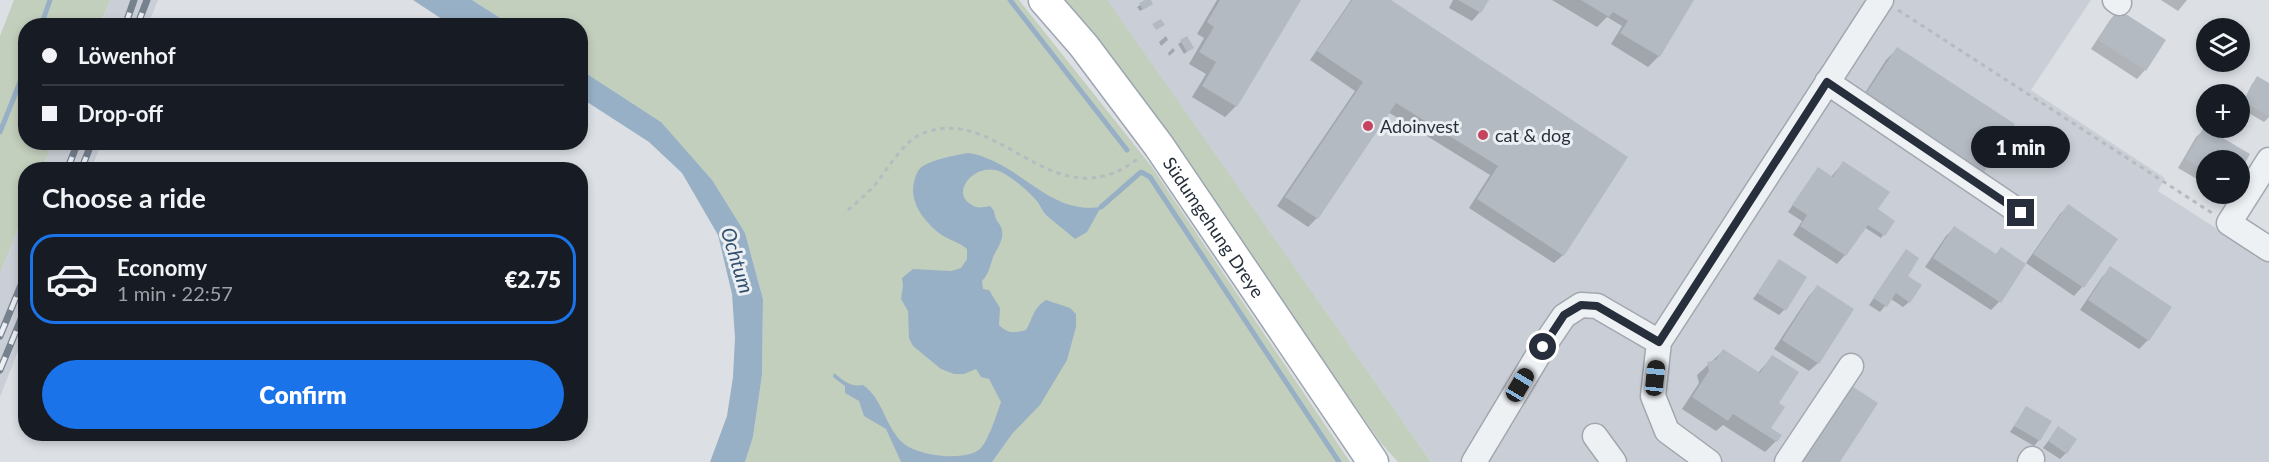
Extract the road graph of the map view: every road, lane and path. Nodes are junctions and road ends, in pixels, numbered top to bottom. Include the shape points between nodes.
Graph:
1 (1044, 0) edge
2 (1887, 3) edge
3 (1827, 82) junction
4 (1158, 146) junction
5 (2269, 160) edge
6 (848, 210) dead end
7 (2021, 213) dead end
8 (2229, 223) junction
9 (2269, 249) edge
10 (1659, 342) junction
11 (1851, 366) dead end
12 (1594, 436) dead end
13 (1373, 462) edge
14 (1474, 462) edge
15 (1614, 462) edge
16 (1709, 462) edge
17 (1787, 462) edge

1 - 4 main road, Südumgehung Dreye via 1084,46
2 - 3 street
2 - 8 path
3 - 7 street
3 - 10 street
4 - 6 path via 1115,172 1079,178 1060,175 971,130 944,128 919,135
4 - 13 main road, Südumgehung Dreye
5 - 8 street
8 - 9 street
10 - 14 street via 1597,306 1581,305 1564,315
10 - 16 street via 1653,396 1667,431
11 - 17 street
12 - 15 street

